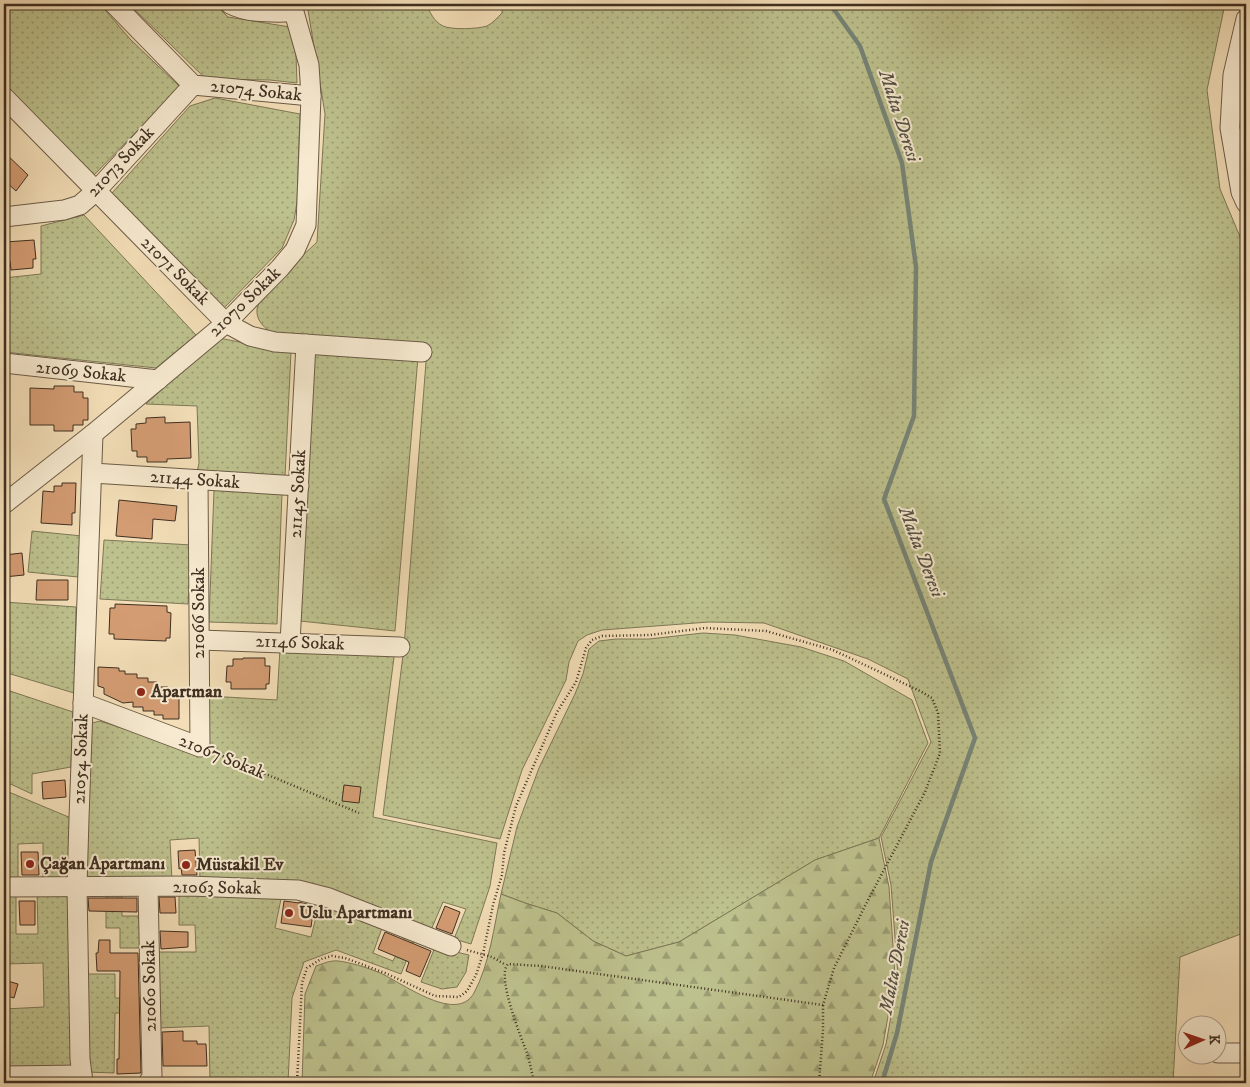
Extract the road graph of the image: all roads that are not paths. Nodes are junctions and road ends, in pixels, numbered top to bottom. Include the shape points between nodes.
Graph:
1 (114, 4) edge
2 (230, 4) edge
3 (1246, 19) edge
4 (193, 85) junction
5 (311, 96) junction
6 (4, 97) edge
7 (96, 191) junction
8 (1246, 203) edge
9 (4, 217) edge
10 (226, 323) junction
11 (306, 344) junction
12 (422, 352) dead end
13 (4, 363) edge
14 (158, 380) junction
15 (93, 434) junction
16 (92, 474) junction
17 (198, 480) junction
18 (299, 486) junction
19 (4, 504) edge
20 (200, 640) junction
21 (290, 643) junction
22 (400, 647) dead end
23 (83, 704) junction
24 (200, 747) joint
25 (4, 887) edge
26 (78, 887) junction
27 (148, 888) junction
28 (451, 946) road end
29 (1228, 1053) edge
30 (1246, 1053) edge
31 (4, 1076) edge
32 (82, 1079) edge
33 (148, 1083) edge

1 - 4 street, 21074 Sokak
2 - 5 street, 21070 Sokak via 258,11 294,12 309,66
3 - 8 street via 1232,75 1230,128 1241,192
4 - 5 street, 21074 Sokak
4 - 7 street, 21073 Sokak
5 - 10 street, 21070 Sokak via 306,224 295,250
6 - 7 street, 21071 Sokak
7 - 9 street, 21073 Sokak via 80,205 64,210
7 - 10 street, 21071 Sokak
10 - 11 street, 21071 Sokak via 250,336
10 - 14 street, 21070 Sokak
11 - 12 street, 21071 Sokak
11 - 18 street, 21145 Sokak
13 - 14 street, 21069 Sokak
14 - 15 street, 21070 Sokak
15 - 16 street, 21054 Sokak
15 - 19 street, 21070 Sokak
16 - 17 street, 21144 Sokak
16 - 23 street, 21054 Sokak
17 - 18 street, 21144 Sokak
17 - 20 street, 21066 Sokak
18 - 21 street, 21145 Sokak
20 - 21 street, 21146 Sokak
20 - 24 street, 21066 Sokak
21 - 22 street, 21146 Sokak
23 - 24 street, 21067 Sokak
23 - 26 street, 21054 Sokak
25 - 26 street, 21063 Sokak
26 - 27 street, 21063 Sokak
26 - 32 street, 21054 Sokak
27 - 28 street, 21063 Sokak via 189,886 298,890 329,898
27 - 33 street, 21060 Sokak via 152,1077
29 - 30 street
31 - 32 street

